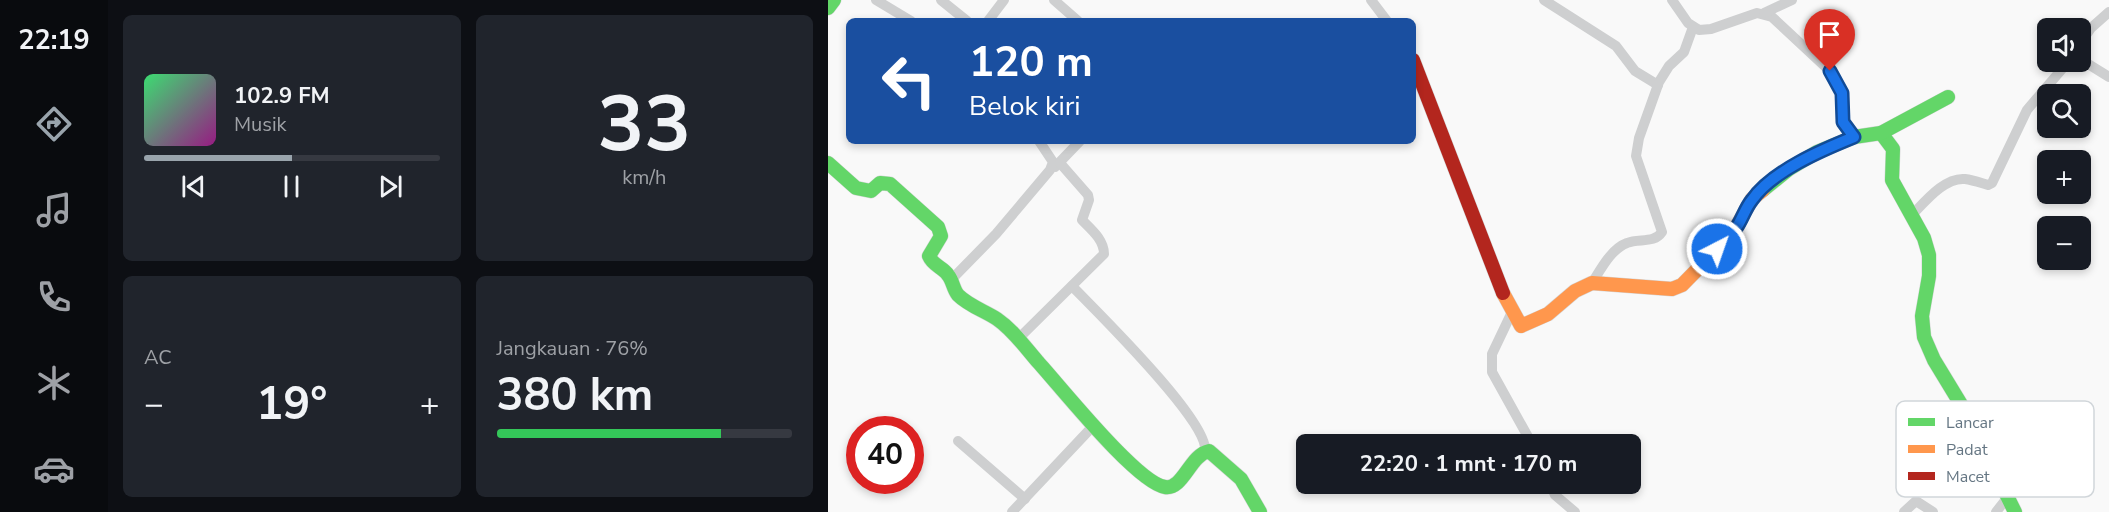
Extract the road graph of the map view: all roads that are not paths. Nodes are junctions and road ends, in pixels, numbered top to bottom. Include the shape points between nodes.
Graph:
1 (834, 0) edge
2 (876, 0) edge
3 (940, 0) edge
4 (1004, 0) edge
5 (1054, 0) edge
6 (1371, 0) edge
7 (1544, 0) edge
8 (1672, 0) edge
9 (1791, 0) edge
10 (828, 8) edge
11 (2109, 12) edge
12 (1764, 13) junction
13 (906, 18) edge
14 (964, 18) edge
15 (990, 18) edge
16 (1075, 18) edge
17 (1385, 18) edge
18 (1693, 27) junction
19 (2091, 28) edge
20 (2091, 66) edge
21 (1416, 68) edge
22 (2059, 72) edge
23 (2109, 77) edge
24 (1658, 85) junction
25 (1948, 97) dead end
26 (1881, 133) junction
27 (1854, 137) junction
28 (1042, 144) edge
29 (1077, 144) edge
30 (828, 163) edge
31 (1060, 163) junction
32 (1050, 170) junction
33 (1911, 216) junction
34 (951, 280) junction
35 (1592, 283) junction
36 (1072, 286) junction
37 (1512, 312) junction
38 (1018, 339) junction
39 (1959, 401) edge
40 (1094, 424) junction
41 (1526, 434) edge
42 (958, 441) dead end
43 (1205, 451) junction
44 (1555, 494) edge
45 (2007, 498) joint
46 (1025, 500) junction
47 (1012, 512) edge
48 (1260, 512) edge
49 (1575, 512) edge
50 (1904, 512) edge
51 (1933, 512) edge
52 (1996, 512) edge
53 (2015, 512) edge

1 - 10 street
2 - 13 street
3 - 14 street
4 - 15 street
5 - 16 street
6 - 17 street
7 - 24 street via 1616,46 1635,71
8 - 18 street
9 - 12 street
11 - 19 street
12 - 18 street via 1710,29
12 - 27 street via 1830,71 1842,93 1843,122
18 - 24 street via 1684,52 1663,73
20 - 23 street
21 - 37 street
22 - 33 street via 2027,110 1992,183 1954,180
24 - 35 street via 1635,156 1662,232 1656,239 1628,242 1618,248
25 - 26 street
26 - 27 street
26 - 33 street via 1895,150 1891,176
27 - 35 street via 1817,152 1762,190 1752,199 1733,233 1682,285 1662,290
28 - 32 street via 1052,156
29 - 31 street
30 - 34 street via 856,188 871,191 880,183 890,184 938,227 941,236 930,261 948,273
31 - 32 street
31 - 36 street via 1088,195 1082,220 1104,247 1104,254
32 - 34 street
33 - 39 street via 1929,254 1924,339
34 - 38 street via 957,294 1004,324
35 - 37 street via 1524,326 1518,324
36 - 38 street
36 - 43 street via 1155,373 1199,432
37 - 41 street via 1492,354 1492,372
38 - 40 street
40 - 43 street via 1133,465 1165,487 1180,479
40 - 46 street
42 - 46 street
43 - 48 street via 1216,455 1233,471
44 - 49 street
45 - 52 street
45 - 53 street
46 - 47 street
50 - 51 street via 1916,501

